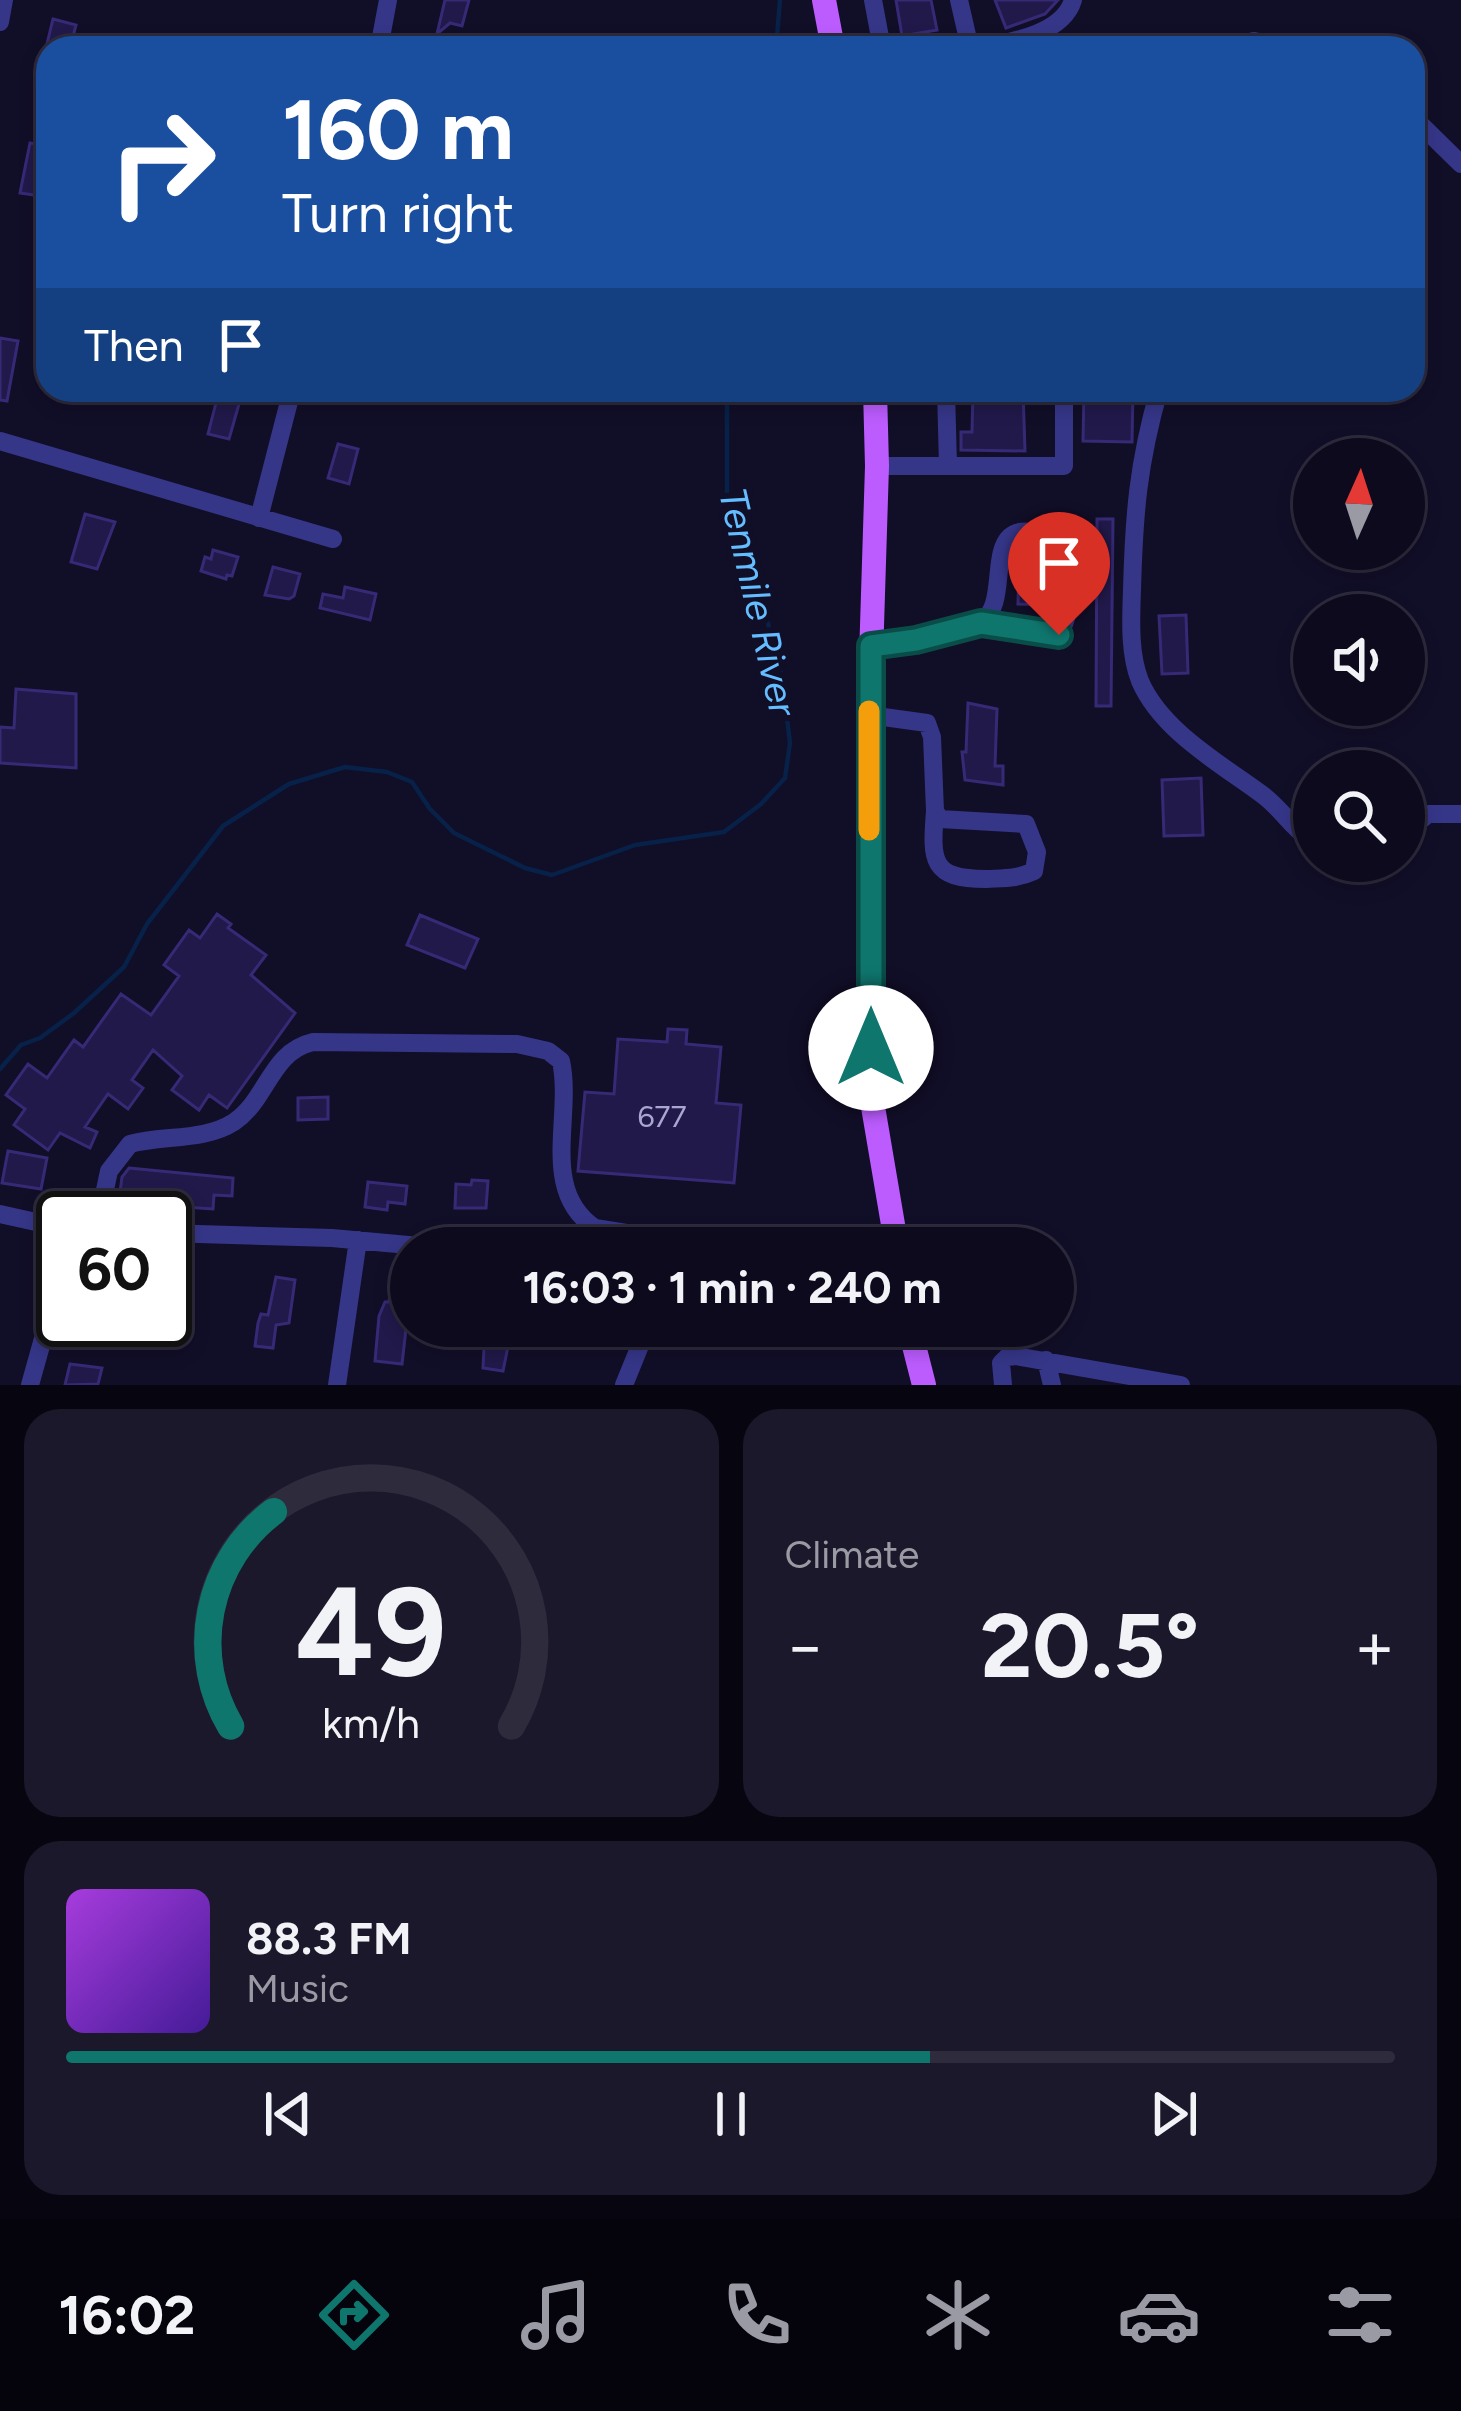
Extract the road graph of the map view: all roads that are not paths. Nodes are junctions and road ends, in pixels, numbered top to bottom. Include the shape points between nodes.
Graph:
1 (4, 0) edge
2 (388, 0) edge
3 (824, 0) edge
4 (873, 0) edge
5 (959, 0) edge
6 (1073, 0) edge
7 (0, 22) edge
8 (381, 36) edge
9 (831, 36) edge
10 (880, 36) edge
11 (967, 36) edge
12 (1027, 36) edge
13 (1425, 129) edge
14 (1461, 164) edge
15 (289, 402) edge
16 (875, 402) edge
17 (946, 402) edge
18 (1064, 402) edge
19 (1155, 402) edge
20 (0, 440) edge
21 (877, 466) junction
22 (948, 466) junction
23 (259, 518) junction
24 (333, 538) dead end
25 (981, 623) junction
26 (871, 646) junction
27 (869, 715) junction
28 (935, 811) junction
29 (1461, 814) edge
30 (1425, 816) edge
31 (1293, 826) edge
32 (105, 1191) edge
33 (0, 1214) edge
34 (36, 1222) edge
35 (594, 1227) edge
36 (893, 1227) edge
37 (192, 1234) edge
38 (358, 1240) junction
39 (390, 1243) edge
40 (41, 1347) edge
41 (639, 1347) edge
42 (909, 1347) edge
43 (1046, 1360) junction
44 (31, 1385) edge
45 (338, 1385) edge
46 (624, 1385) edge
47 (924, 1385) edge
48 (1004, 1385) edge
49 (1052, 1385) edge
50 (1181, 1385) edge

1 - 7 street
2 - 8 street
3 - 9 main road
4 - 10 street
5 - 11 street
6 - 12 street via 1067,16
13 - 14 street
15 - 23 street
16 - 21 main road
17 - 22 street
18 - 22 street via 1064,466
19 - 31 street via 1133,508 1130,627 1139,680 1201,751 1275,803
20 - 23 street
21 - 22 street
21 - 26 main road
23 - 24 street
25 - 25 street via 994,601 1006,538 1034,533 1064,542 1066,622 1059,635
25 - 26 street
26 - 27 main road
27 - 28 street via 928,723
27 - 36 main road via 871,1095
28 - 28 street via 940,819 1026,824 1037,852 1034,871 1017,879 947,875 936,863
29 - 30 street
32 - 35 street via 130,1144 233,1123 300,1045 517,1044 561,1061 563,1178 568,1201
33 - 34 street
37 - 38 street
38 - 39 street
38 - 45 street
40 - 44 street
41 - 46 street
42 - 47 main road
43 - 48 street via 1006,1358
43 - 49 street
43 - 50 street

